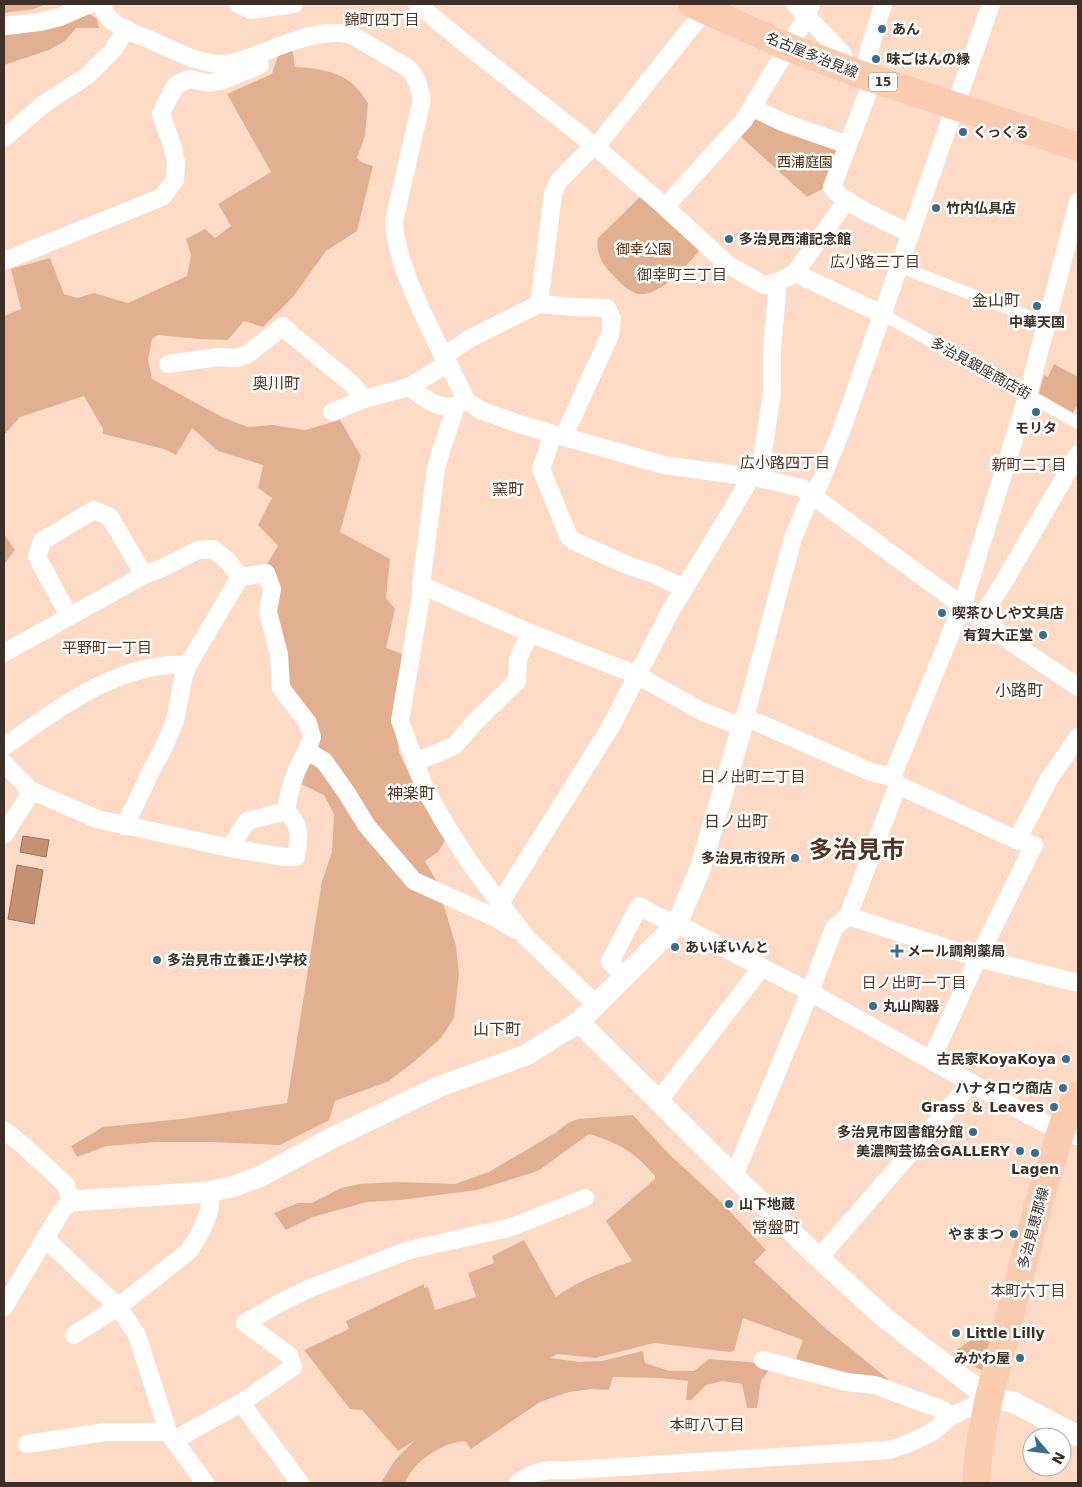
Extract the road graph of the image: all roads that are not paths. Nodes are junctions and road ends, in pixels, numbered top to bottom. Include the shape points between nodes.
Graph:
1 (90, 4) edge
2 (100, 4) edge
3 (238, 4) edge
4 (294, 4) edge
5 (417, 4) edge
6 (883, 4) edge
7 (991, 4) edge
8 (698, 7) edge
9 (804, 8) edge
10 (4, 26) edge
11 (127, 29) junction
12 (788, 47) junction
13 (277, 48) junction
14 (860, 70) junction
15 (956, 105) junction
16 (752, 108) junction
17 (4, 138) edge
18 (848, 145) junction
19 (596, 147) junction
20 (1078, 147) edge
21 (847, 200) junction
22 (1078, 202) edge
23 (665, 207) junction
24 (910, 233) junction
25 (1073, 242) edge
26 (4, 261) edge
27 (898, 266) junction
28 (795, 273) junction
29 (778, 282) junction
30 (539, 304) junction
31 (882, 314) junction
32 (1046, 323) junction
33 (445, 360) junction
34 (168, 364) dead end
35 (409, 386) junction
36 (1028, 394) junction
37 (364, 399) junction
38 (461, 403) junction
39 (332, 412) dead end
40 (1078, 423) edge
41 (559, 435) junction
42 (1078, 454) edge
43 (754, 477) junction
44 (812, 496) junction
45 (144, 574) junction
46 (240, 577) junction
47 (421, 585) junction
48 (684, 588) junction
49 (962, 606) junction
50 (69, 616) junction
51 (980, 619) junction
52 (530, 633) junction
53 (4, 653) edge
54 (188, 665) junction
55 (637, 676) junction
56 (1078, 687) edge
57 (743, 722) junction
58 (1078, 737) edge
59 (4, 747) edge
60 (307, 751) junction
61 (415, 762) junction
62 (4, 763) edge
63 (895, 781) junction
64 (32, 791) junction
65 (286, 811) junction
66 (125, 826) junction
67 (4, 835) edge
68 (1025, 842) junction
69 (230, 848) junction
70 (500, 903) junction
71 (848, 916) junction
72 (677, 924) junction
73 (526, 937) junction
74 (978, 958) junction
75 (762, 967) junction
76 (625, 976) junction
77 (1078, 983) edge
78 (810, 992) junction
79 (598, 1004) junction
80 (579, 1022) junction
81 (931, 1060) junction
82 (971, 1083) junction
83 (1078, 1095) edge
84 (659, 1100) junction
85 (4, 1130) edge
86 (1070, 1133) edge
87 (734, 1176) junction
88 (209, 1192) junction
89 (585, 1198) dead end
90 (71, 1201) junction
91 (47, 1236) junction
92 (819, 1258) junction
93 (4, 1307) edge
94 (118, 1307) junction
95 (74, 1335) dead end
96 (763, 1360) dead end
97 (989, 1398) junction
98 (241, 1403) junction
99 (950, 1417) junction
100 (171, 1436) junction
101 (1078, 1436) edge
102 (27, 1444) dead end
103 (572, 1470) junction
104 (205, 1483) edge
105 (300, 1483) edge
106 (518, 1483) edge
107 (555, 1483) edge
108 (976, 1483) edge

1 - 10 street via 60,17
2 - 11 street via 107,16
3 - 4 street via 251,10
5 - 19 street
6 - 14 street
7 - 15 street
8 - 12 main road, 名古屋多治見線 / 15
8 - 19 street via 690,30
9 - 12 street
9 - 14 street
11 - 13 street via 207,62 237,62
11 - 17 street via 114,50 87,76 45,103
12 - 14 main road, 名古屋多治見線 / 15
12 - 16 street
13 - 26 street via 263,64 224,80 188,80 176,86 161,114 176,163 175,180 162,197
13 - 33 street via 328,32 341,32 352,35 408,68 414,75 422,99 394,221 395,235 407,276
14 - 15 main road, 名古屋多治見線 / 15
14 - 18 street
15 - 20 main road, 名古屋多治見線 / 15
15 - 24 street
16 - 18 street
16 - 23 street
18 - 21 street via 832,187
19 - 23 street
19 - 30 street via 590,149 558,182 552,194
21 - 24 street
21 - 28 street
22 - 25 street
23 - 29 street via 727,264 764,285
24 - 27 street
25 - 32 street
27 - 31 street
27 - 32 street
28 - 29 street
28 - 31 street
29 - 43 street via 772,393
30 - 33 street via 471,338
30 - 41 street via 607,308 612,319 610,335
31 - 36 street, 多治見銀座商店街
31 - 44 street via 843,426
32 - 36 street
33 - 35 street
33 - 38 street
34 - 37 street via 218,357 237,358 248,354 283,326 352,384
35 - 37 street
35 - 38 street via 443,407
36 - 40 street, 多治見銀座商店街
36 - 49 street
37 - 39 street
38 - 41 street
38 - 47 street via 436,469
41 - 43 street via 664,465
41 - 48 street via 541,469 569,537
42 - 51 street
43 - 44 street via 802,488
43 - 48 street
44 - 49 street
44 - 57 street via 793,538
45 - 46 street via 198,550 213,549
45 - 50 street
45 - 50 street via 110,517 94,510 42,540 37,557
46 - 54 street
46 - 60 street via 266,573 272,589 268,612 279,654 281,688 308,723 312,737
47 - 52 street
47 - 61 street via 400,721
48 - 55 street
49 - 51 street
49 - 63 street
50 - 53 street
51 - 56 street
52 - 55 street
52 - 61 street via 518,659 517,681 455,745
54 - 59 street via 170,664 134,671 100,686 75,698
54 - 66 street via 172,728
55 - 57 street via 701,711
55 - 70 street via 610,728
57 - 63 street
57 - 72 street via 700,869
58 - 68 street via 1048,779
60 - 65 street via 294,774
60 - 73 street via 324,761 366,826 414,881 494,917
61 - 70 street via 446,827
62 - 64 street
63 - 68 street
63 - 71 street
64 - 66 street via 97,820
64 - 67 street
65 - 69 street via 247,822
65 - 69 street via 293,818 300,835 296,857
66 - 69 street
68 - 74 street
70 - 73 street
71 - 74 street
71 - 78 street via 834,928
72 - 75 street
72 - 76 street
72 - 76 street via 639,906 610,962
73 - 79 street
74 - 77 street
74 - 81 street
75 - 78 street
75 - 84 street
76 - 79 street
78 - 81 street
78 - 87 street
79 - 80 street
80 - 84 street
80 - 88 street via 526,1055 438,1087 259,1177
81 - 82 street
82 - 86 street via 1028,1115
82 - 92 street
83 - 86 main road, 多治見恵那線 via 1067,1114
84 - 87 street
85 - 90 street via 66,1185
86 - 97 main road, 多治見恵那線 via 1037,1209
87 - 92 street
88 - 90 street
88 - 94 street via 207,1216 188,1251
89 - 98 street via 512,1228 409,1250 308,1289 245,1323 289,1355 293,1367
90 - 91 street
91 - 93 street
91 - 94 street
92 - 97 street via 886,1319
94 - 95 street
94 - 100 street via 137,1336
96 - 99 street via 847,1382 876,1385 943,1410
97 - 99 street
97 - 101 street via 1013,1402
97 - 108 main road, 多治見恵那線
98 - 100 street
98 - 105 street
99 - 103 street via 932,1432 889,1450
100 - 102 street via 105,1432
100 - 104 street
103 - 106 street via 540,1470
103 - 107 street

